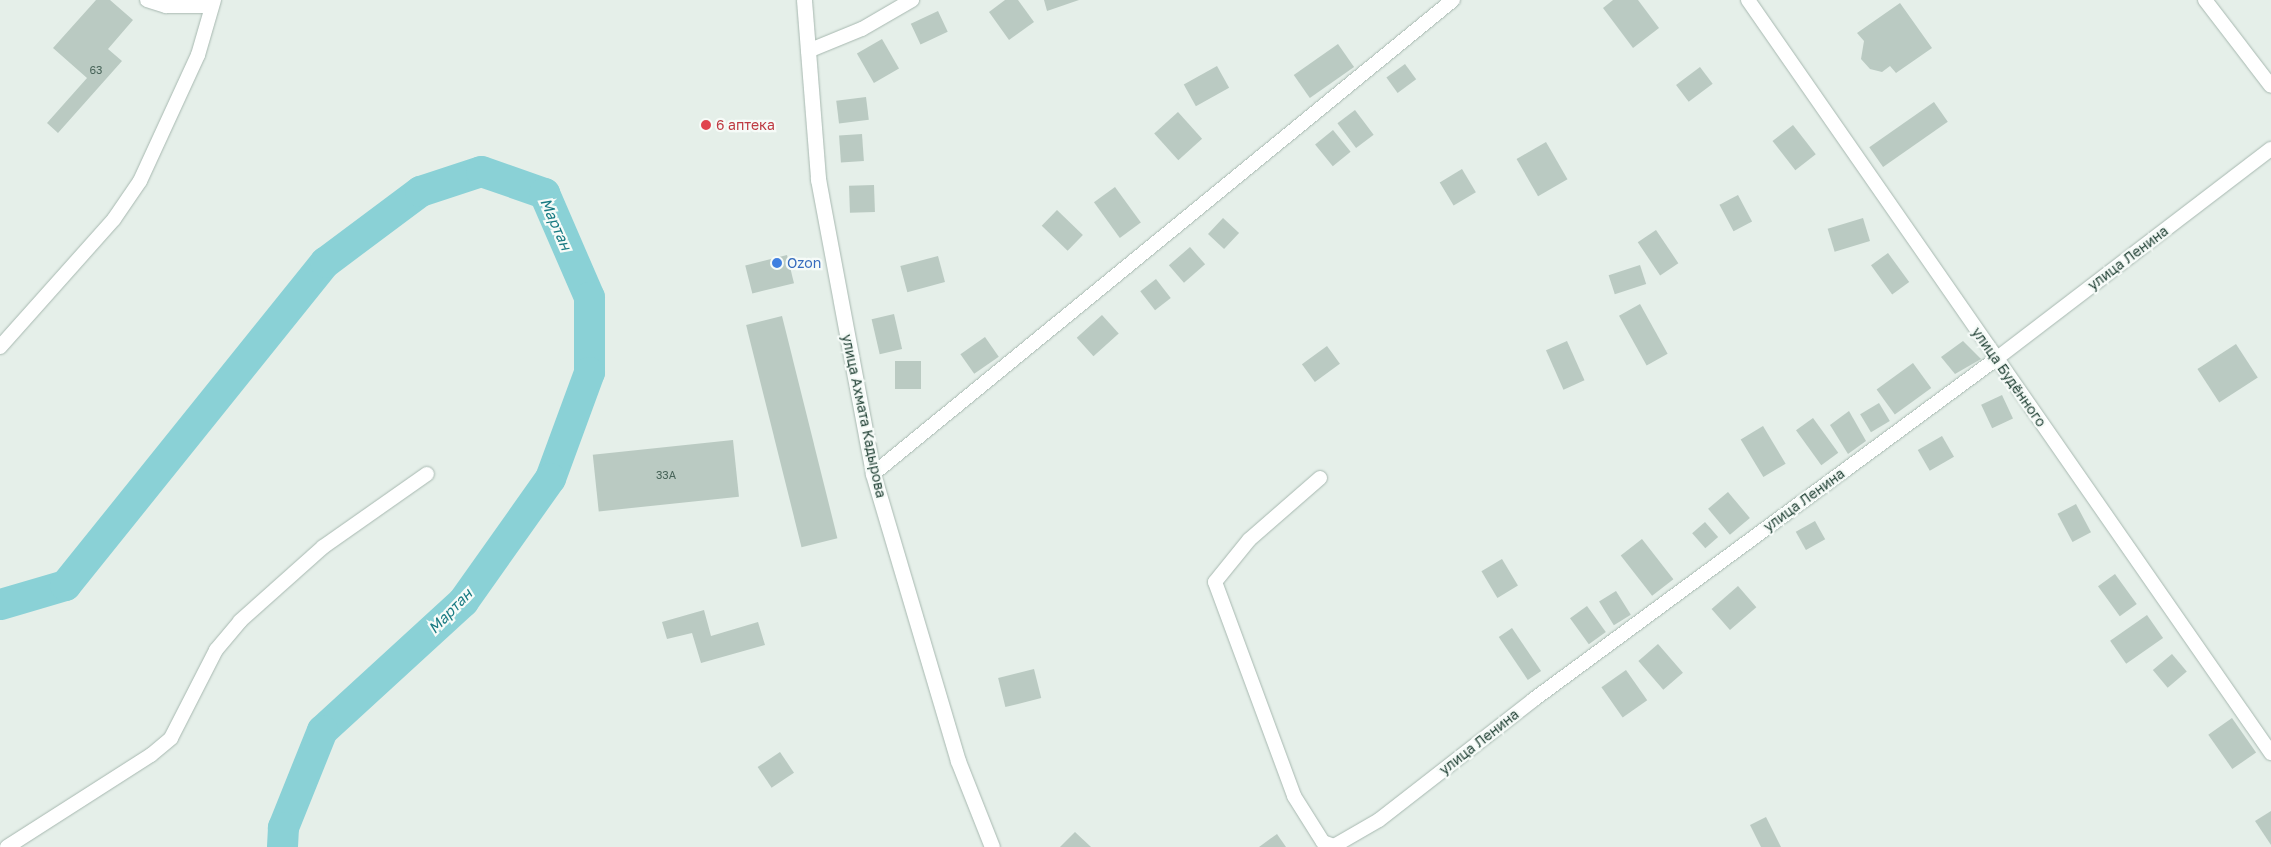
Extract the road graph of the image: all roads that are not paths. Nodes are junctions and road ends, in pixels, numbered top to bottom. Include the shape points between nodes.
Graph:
1 (147, 0) edge
2 (804, 0) edge
3 (912, 0) edge
4 (1453, 0) edge
5 (1748, 0) edge
6 (2205, 0) edge
7 (212, 3) edge
8 (808, 51) junction
9 (2271, 86) edge
10 (2271, 149) edge
11 (0, 347) edge
12 (1996, 359) junction
13 (427, 474) dead end
14 (873, 474) junction
15 (1320, 478) dead end
16 (2271, 753) edge
17 (1334, 846) edge
18 (7, 847) edge
19 (992, 847) edge

1 - 7 street via 166,6
2 - 8 main road, улица Ахмата Кадырова
3 - 8 street via 862,29
4 - 14 street
5 - 12 street, улица Будённого
6 - 9 street
7 - 11 street via 198,56 140,181 114,219
8 - 14 main road, улица Ахмата Кадырова via 818,179
10 - 12 street, улица Ленина
12 - 16 street, улица Будённого
12 - 17 street, улица Ленина via 1533,700 1379,820
13 - 18 street via 324,547 240,621 216,650 171,738 151,755
14 - 19 main road, улица Ахмата Кадырова via 958,761
15 - 17 street via 1249,540 1215,582 1294,796 1323,842

